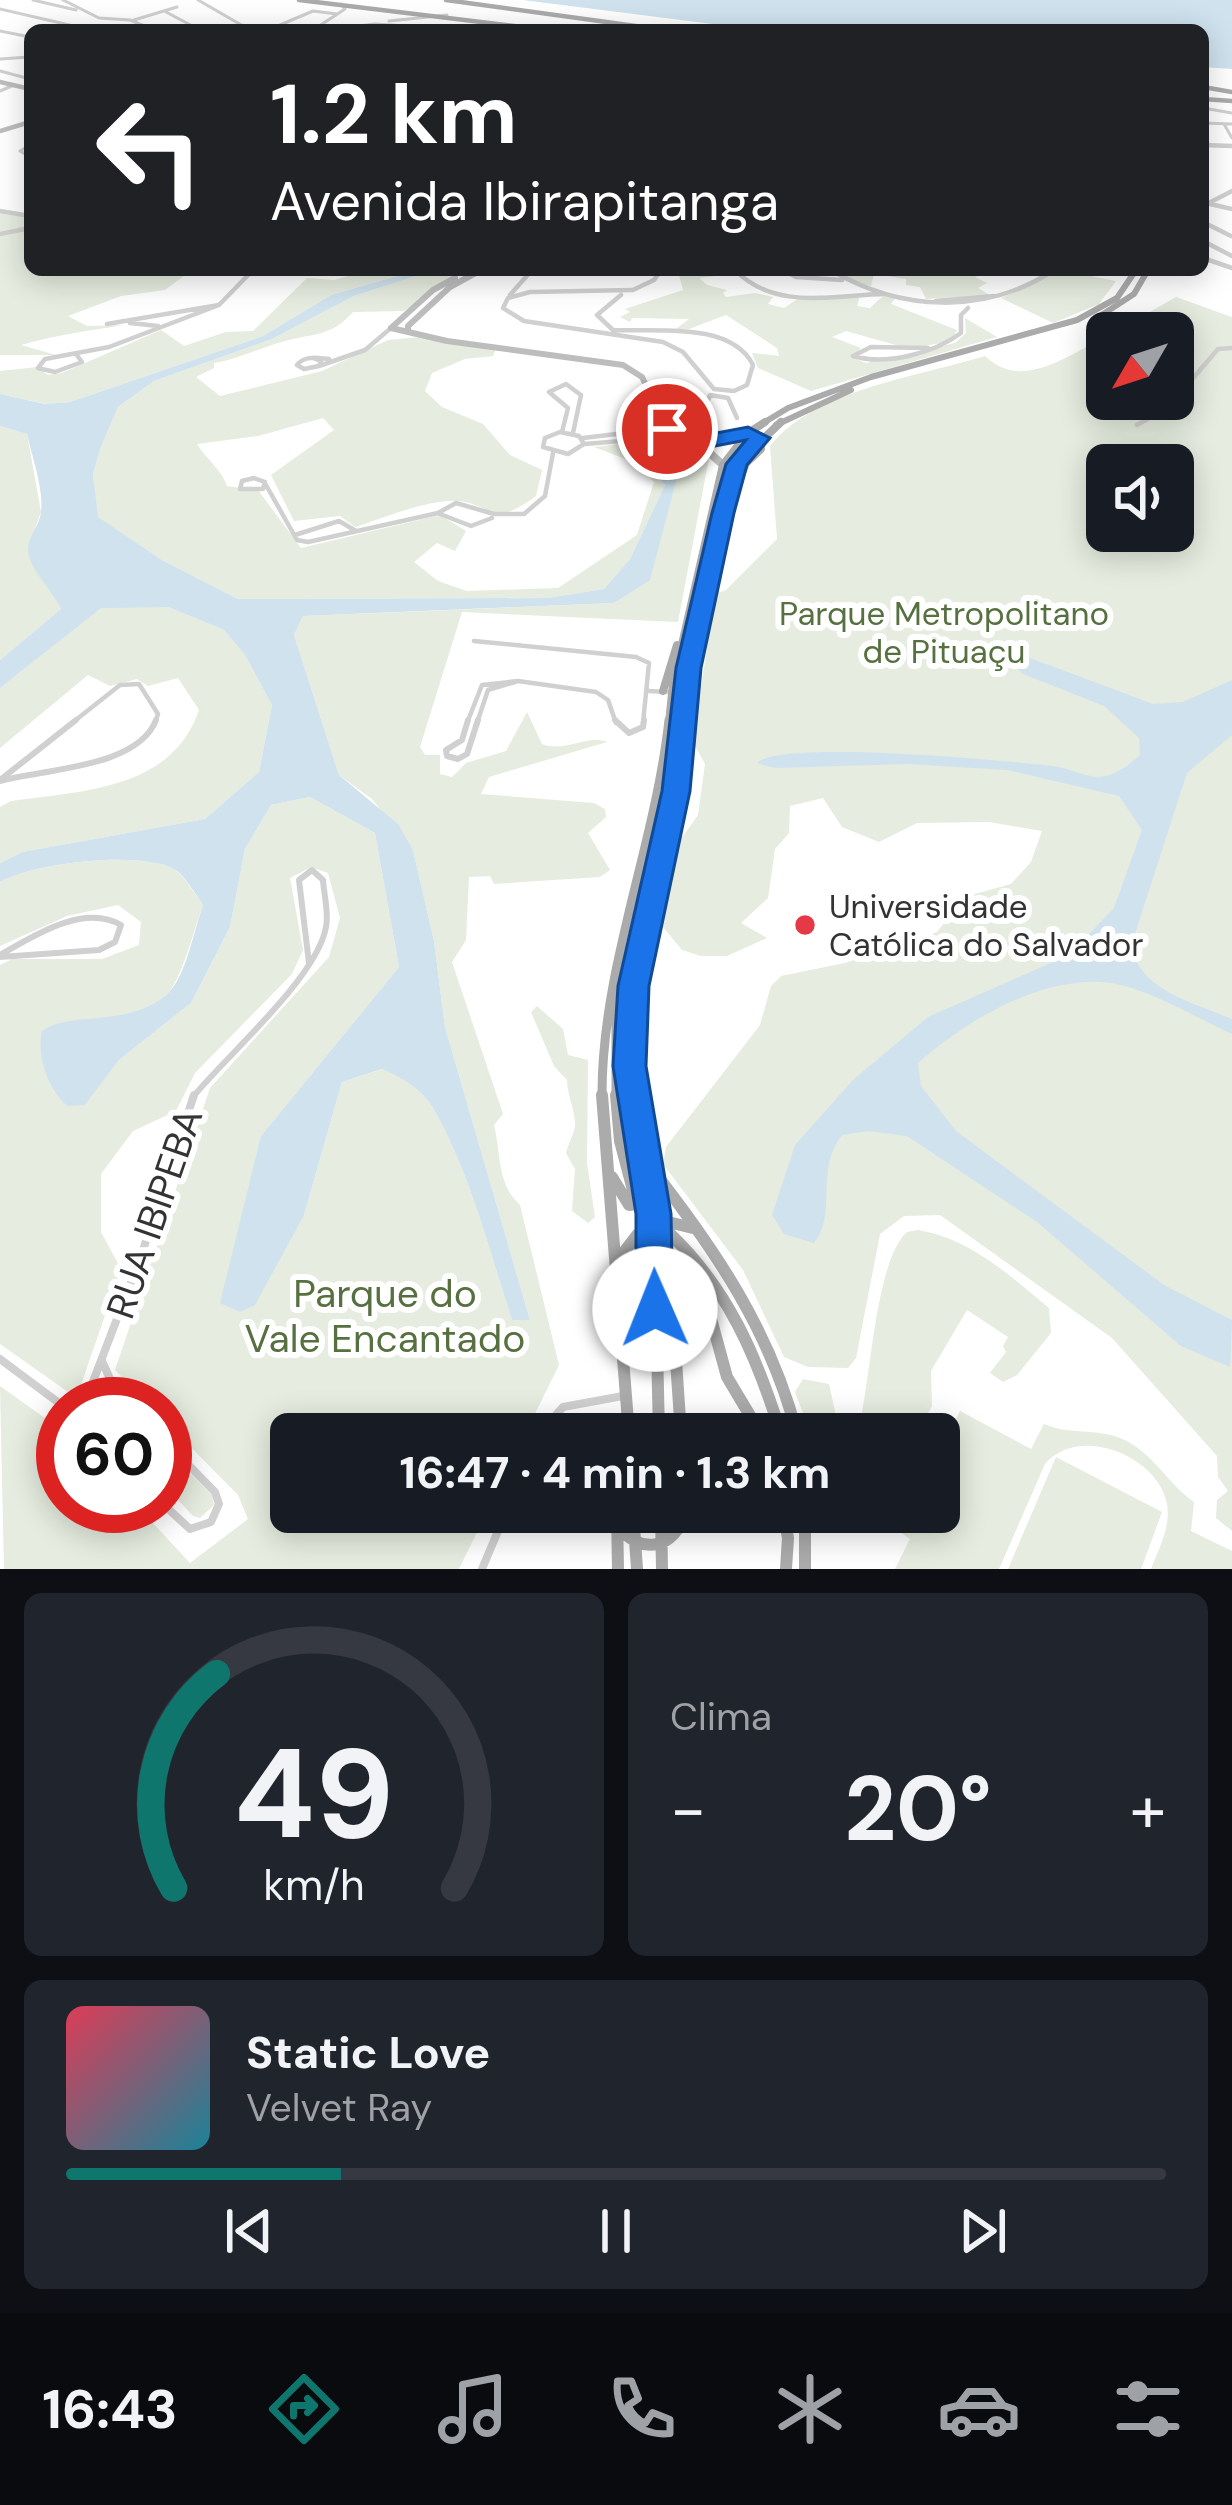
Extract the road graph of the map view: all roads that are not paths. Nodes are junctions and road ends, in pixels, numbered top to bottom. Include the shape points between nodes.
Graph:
1 (33, 0) edge
2 (63, 0) edge
3 (198, 0) edge
4 (299, 0) edge
5 (446, 0) edge
6 (341, 4) junction
7 (177, 7) dead end
8 (0, 9) edge
9 (85, 11) junction
10 (162, 11) junction
11 (337, 14) junction
12 (447, 14) junction
13 (99, 17) junction
14 (130, 20) junction
15 (396, 22) junction
16 (63, 24) edge
17 (83, 24) edge
18 (140, 24) edge
19 (188, 24) edge
20 (240, 24) edge
21 (284, 24) edge
22 (322, 24) edge
23 (378, 24) edge
24 (386, 24) edge
25 (414, 24) edge
26 (508, 24) edge
27 (621, 24) edge
28 (1209, 88) edge
29 (1218, 90) junction
30 (1232, 92) edge
31 (1209, 100) edge
32 (1209, 123) edge
33 (1224, 124) junction
34 (1232, 124) edge
35 (1232, 142) edge
36 (247, 276) edge
37 (459, 276) edge
38 (470, 276) edge
39 (657, 276) edge
40 (740, 276) edge
41 (794, 276) edge
42 (826, 276) edge
43 (839, 276) edge
44 (1042, 276) edge
45 (1133, 276) edge
46 (1146, 276) edge
47 (525, 278) joint
48 (824, 278) junction
49 (846, 281) junction
50 (632, 290) junction
51 (873, 290) junction
52 (544, 292) junction
53 (852, 292) junction
54 (585, 295) junction
55 (508, 298) junction
56 (980, 302) junction
57 (599, 303) junction
58 (219, 305) junction
59 (944, 305) junction
60 (971, 307) junction
61 (178, 312) junction
62 (414, 314) junction
63 (597, 315) junction
64 (962, 315) junction
65 (148, 316) junction
66 (184, 320) junction
67 (118, 322) junction
68 (107, 324) dead end
69 (144, 324) junction
70 (168, 326) junction
71 (566, 326) junction
72 (391, 328) junction
73 (408, 332) junction
74 (689, 332) junction
75 (144, 334) junction
76 (382, 338) junction
77 (109, 347) junction
78 (677, 348) junction
79 (897, 348) junction
80 (928, 348) junction
81 (1232, 348) edge
82 (76, 354) junction
83 (902, 355) junction
84 (313, 358) junction
85 (336, 358) junction
86 (82, 362) junction
87 (319, 366) junction
88 (719, 393) junction
89 (657, 417) junction
90 (737, 418) dead end
91 (700, 423) dead end
92 (1137, 425) dead end
93 (651, 430) junction
94 (562, 432) junction
95 (664, 433) junction
96 (748, 433) junction
97 (573, 434) junction
98 (583, 441) junction
99 (760, 444) junction
100 (712, 446) junction
101 (554, 456) junction
102 (723, 465) junction
103 (266, 485) junction
104 (438, 513) junction
105 (492, 518) junction
106 (288, 524) junction
107 (308, 527) junction
108 (347, 527) junction
109 (365, 529) junction
110 (295, 536) junction
111 (334, 536) junction
112 (474, 641) dead end
113 (515, 682) junction
114 (650, 686) junction
115 (671, 690) junction
116 (27, 763) junction
117 (35, 770) junction
118 (0, 780) edge
119 (0, 956) edge
120 (309, 963) junction
121 (616, 967) junction
122 (648, 1165) junction
123 (608, 1166) junction
124 (651, 1189) junction
125 (634, 1194) dead end
126 (654, 1223) junction
127 (668, 1232) dead end
128 (701, 1232) junction
129 (628, 1244) junction
130 (616, 1264) junction
131 (653, 1267) junction
132 (0, 1359) edge
133 (102, 1361) junction
134 (95, 1377) edge
135 (111, 1377) edge
136 (36, 1385) edge
137 (627, 1396) junction
138 (551, 1413) edge
139 (627, 1413) edge
140 (657, 1413) edge
141 (680, 1413) edge
142 (748, 1413) edge
143 (775, 1413) edge
144 (793, 1413) edge
145 (192, 1469) edge
146 (192, 1527) edge
147 (497, 1533) edge
148 (617, 1533) edge
149 (626, 1533) edge
150 (633, 1533) edge
151 (662, 1533) edge
152 (676, 1533) edge
153 (788, 1533) edge
154 (805, 1533) edge
155 (634, 1545) junction
156 (662, 1545) junction
157 (482, 1569) edge
158 (618, 1569) edge
159 (637, 1569) edge
160 (662, 1569) edge
161 (786, 1569) edge
162 (805, 1569) edge

1 - 9 street
2 - 9 street
3 - 20 street
4 - 6 main road
5 - 27 main road
6 - 11 street
6 - 12 main road
7 - 10 street
8 - 16 street
9 - 13 street
10 - 14 street
10 - 19 street
11 - 21 street via 313,11
11 - 22 street
12 - 15 street
12 - 26 main road
13 - 14 street
13 - 17 street
14 - 18 street
15 - 23 street
15 - 24 street
15 - 25 street
28 - 29 main road
29 - 30 main road
29 - 31 main road via 1220,97
32 - 33 street
33 - 34 street
33 - 35 street
36 - 58 street
37 - 62 main road via 433,290
38 - 62 main road
39 - 50 street
40 - 53 street via 771,293
41 - 48 street
42 - 48 street
43 - 49 street
44 - 56 street
45 - 96 main road via 1090,315 825,393
46 - 99 main road via 1126,301 1083,323 862,386 779,424
47 - 52 street
47 - 55 street
48 - 49 street
49 - 51 street
49 - 53 street
50 - 54 street
50 - 57 street
51 - 53 street
51 - 59 street
52 - 54 street
52 - 55 street
54 - 57 street
55 - 71 street via 503,308 513,317
56 - 59 street
56 - 60 street
57 - 63 street
58 - 61 street
58 - 66 street
59 - 60 street
59 - 64 street
60 - 64 street
61 - 65 street
61 - 66 street
62 - 72 main road
62 - 73 main road
63 - 71 street
63 - 74 street via 613,330
64 - 80 street via 957,339
65 - 67 street
65 - 69 street
66 - 70 street
67 - 68 street
67 - 69 street
69 - 70 street
69 - 75 street
70 - 75 street
71 - 78 street
72 - 73 main road
72 - 76 street
73 - 76 street
73 - 89 main road via 623,364 642,376
74 - 78 street via 673,338
74 - 88 street via 727,340 752,361 747,385
75 - 77 street
76 - 85 street
77 - 82 street
77 - 86 street
78 - 88 street
79 - 80 street
79 - 83 street
79 - 83 street via 853,356 864,362
80 - 83 street
81 - 92 street via 1218,349 1184,398
82 - 86 street
82 - 86 street via 45,359 38,368 56,372
84 - 85 street
84 - 87 street
84 - 87 street via 297,365
85 - 87 street
88 - 90 street
88 - 91 street via 706,397
89 - 93 main road
89 - 95 main road
93 - 95 main road
93 - 98 street
94 - 97 street
94 - 97 street via 568,407 549,392 566,384 581,395
94 - 101 street via 542,440
95 - 98 street
95 - 100 main road
96 - 99 main road
96 - 100 main road
96 - 102 main road
97 - 98 street
98 - 101 street
99 - 115 main road via 736,464
100 - 102 main road
101 - 105 street via 538,505 518,517
102 - 115 main road
103 - 103 street via 260,476 239,485 244,491
103 - 106 street
104 - 105 street via 471,526
104 - 105 street via 455,503
104 - 109 street
106 - 107 street
106 - 110 street
107 - 108 street via 339,520
107 - 110 street
108 - 109 street
108 - 111 street
109 - 111 street
110 - 111 street via 304,543
112 - 114 street via 636,657 650,663
113 - 113 street via 483,684 463,740 447,756 467,754 488,690
113 - 114 street via 602,694 616,726 629,733 643,727
114 - 115 street
115 - 121 main road via 661,790
115 - 122 main road via 676,791 634,986 630,1066
116 - 117 street
116 - 117 street via 120,685 139,684 158,714 155,727 123,753
116 - 118 street
117 - 118 street
119 - 119 street via 93,916 121,925 115,942 99,950
120 - 120 street, RUA IBIPEBA via 328,914 322,876 312,870 298,880
120 - 133 street, RUA IBIPEBA via 192,1097
121 - 123 main road via 601,1055
121 - 125 main road via 614,1090
122 - 124 main road
122 - 128 main road
123 - 124 main road via 628,1205 640,1204
123 - 130 main road
124 - 126 main road
126 - 128 main road via 677,1221
126 - 129 main road
126 - 131 main road
127 - 143 main road via 724,1292
128 - 144 main road via 759,1321
129 - 130 main road
129 - 131 main road via 641,1244
130 - 137 main road
131 - 140 main road
132 - 136 street
133 - 134 street, RUA IBIPEBA
133 - 135 street, RUA IBIPEBA
137 - 138 street
137 - 139 main road
141 - 142 main road via 672,1302 686,1291 707,1304 727,1377
145 - 146 street via 219,1504 211,1522
147 - 157 street
148 - 158 main road
149 - 155 main road
150 - 155 main road
151 - 156 main road
152 - 156 main road
153 - 161 main road
154 - 162 main road
155 - 156 main road
155 - 159 main road
156 - 160 main road

